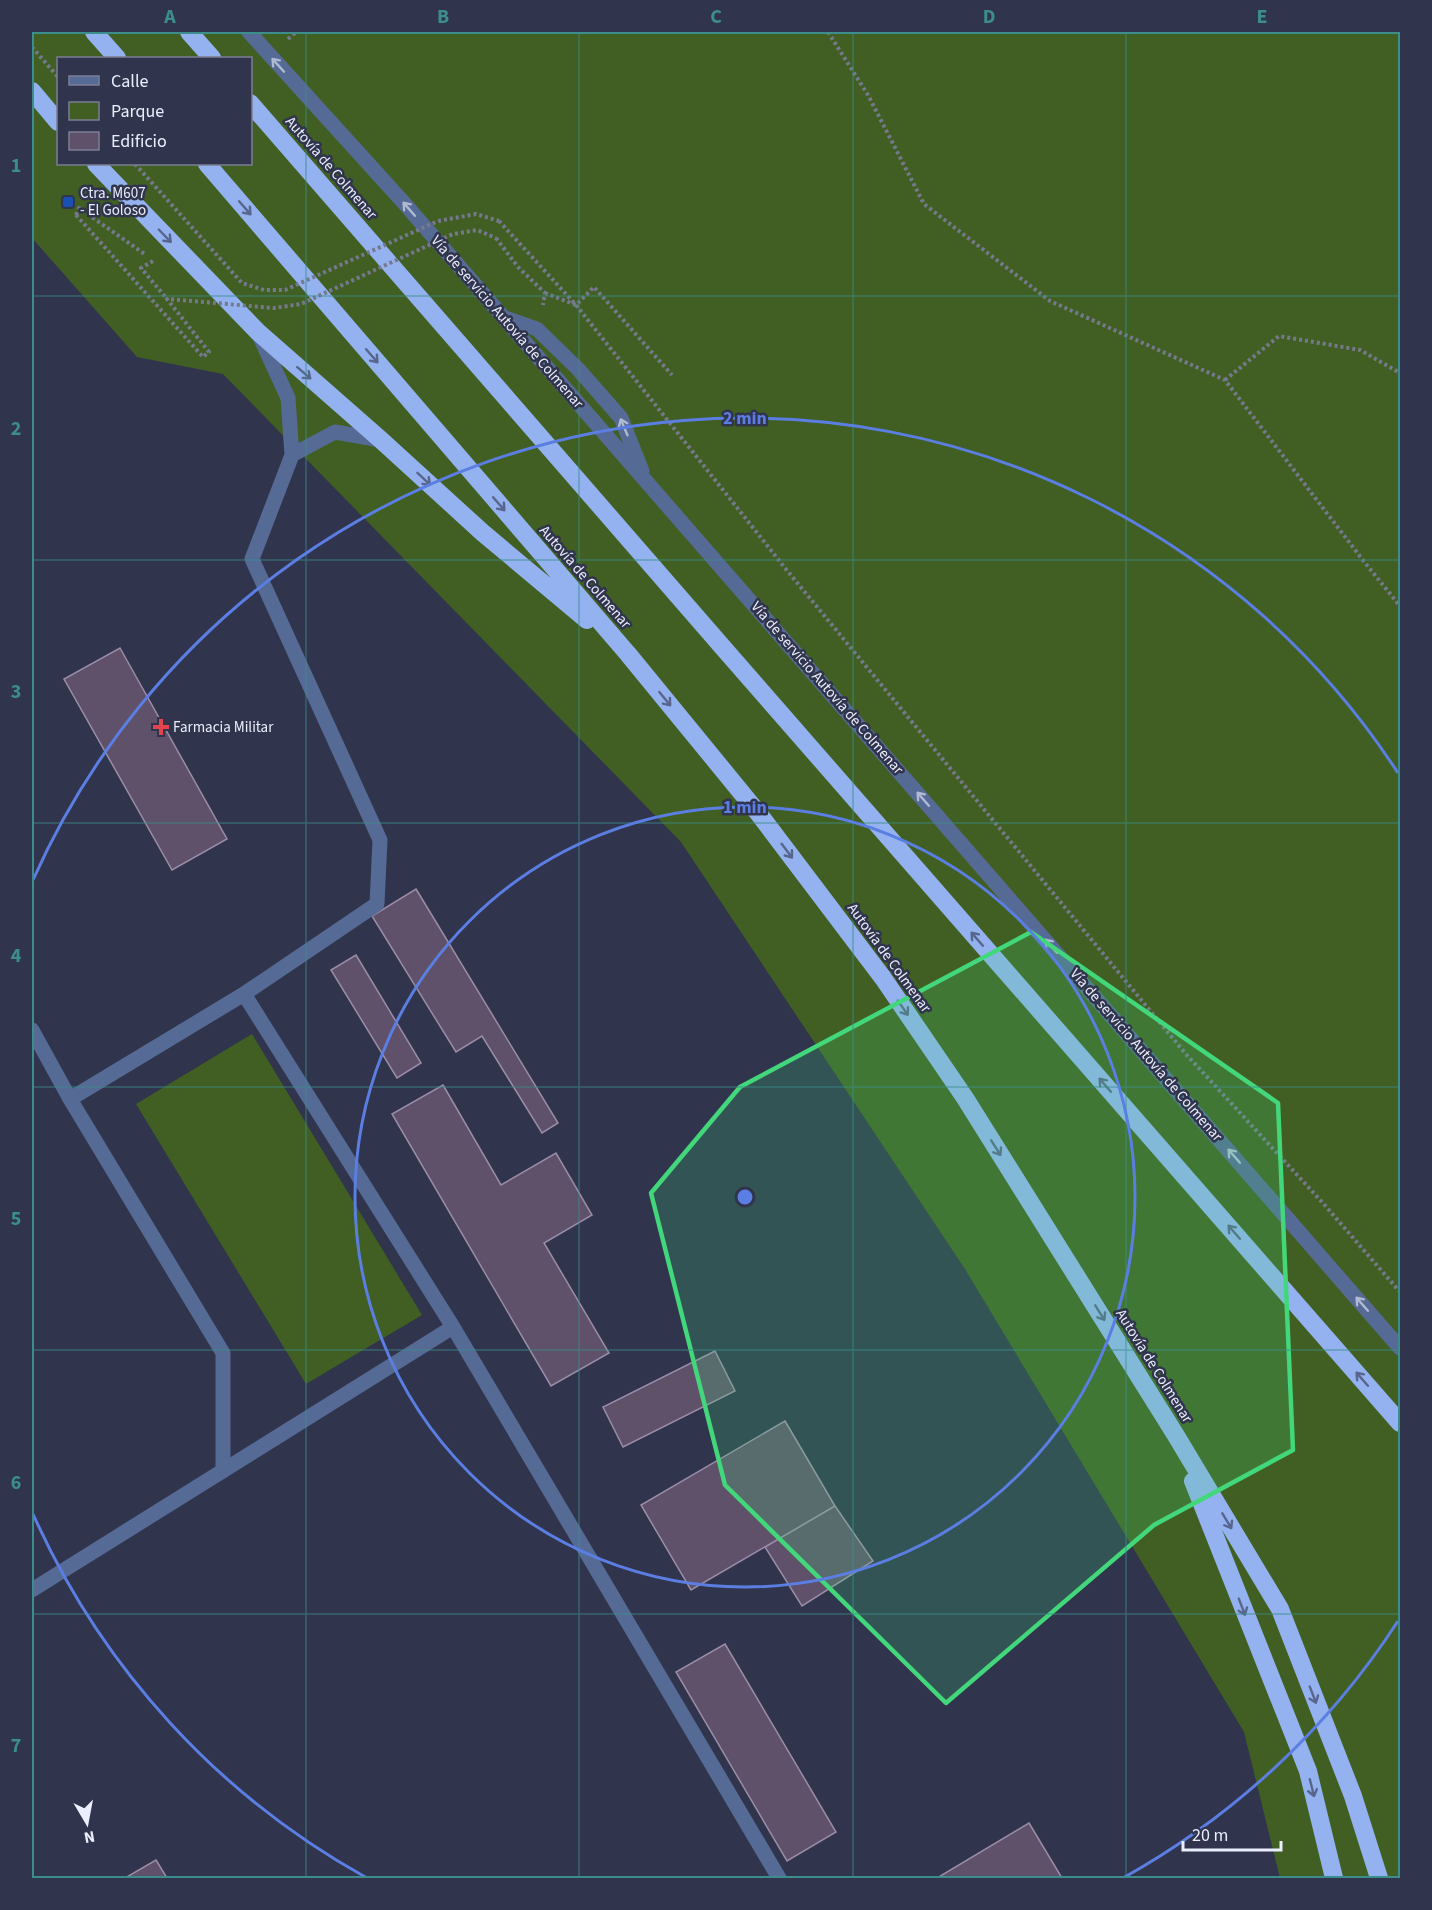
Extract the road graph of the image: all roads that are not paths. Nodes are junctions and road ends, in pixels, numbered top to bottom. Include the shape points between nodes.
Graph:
1 (94, 32) edge
2 (189, 32) edge
3 (249, 32) edge
4 (116, 57) edge
5 (211, 57) edge
6 (32, 91) edge
7 (252, 105) edge
8 (57, 121) edge
9 (97, 165) edge
10 (208, 165) edge
11 (502, 316) junction
12 (258, 332) junction
13 (381, 440) junction
14 (292, 455) junction
15 (646, 481) junction
16 (628, 654) junction
17 (244, 994) junction
18 (32, 1030) edge
19 (70, 1099) junction
20 (453, 1327) junction
21 (1401, 1348) edge
22 (1401, 1423) edge
23 (1175, 1434) junction
24 (223, 1470) junction
25 (32, 1590) edge
26 (779, 1878) edge
27 (1334, 1878) edge
28 (1379, 1878) edge

1 - 4 highway
2 - 5 highway
11 -> 3 street, Vía de servicio Autovía de Colmenar
6 - 8 highway
22 -> 7 highway, Autovía de Colmenar
9 -> 12 highway
10 -> 16 highway, Autovía de Colmenar
11 - 15 street, Vía de servicio Autovía de Colmenar
15 -> 11 street via 621,418 537,329
12 -> 13 highway
12 - 14 street via 288,398
13 - 14 street via 335,432
13 -> 16 highway via 483,533
14 - 17 street via 252,558 380,840 377,904
21 -> 15 street, Vía de servicio Autovía de Colmenar
16 -> 23 highway, Autovía de Colmenar via 759,814 889,988 965,1098
17 - 19 street
17 - 20 street
18 - 19 street
19 - 24 street via 223,1353
20 - 24 street
20 - 26 street
23 -> 27 highway via 1308,1771
23 -> 28 highway, Autovía de Colmenar via 1280,1610 1353,1796
24 - 25 street

